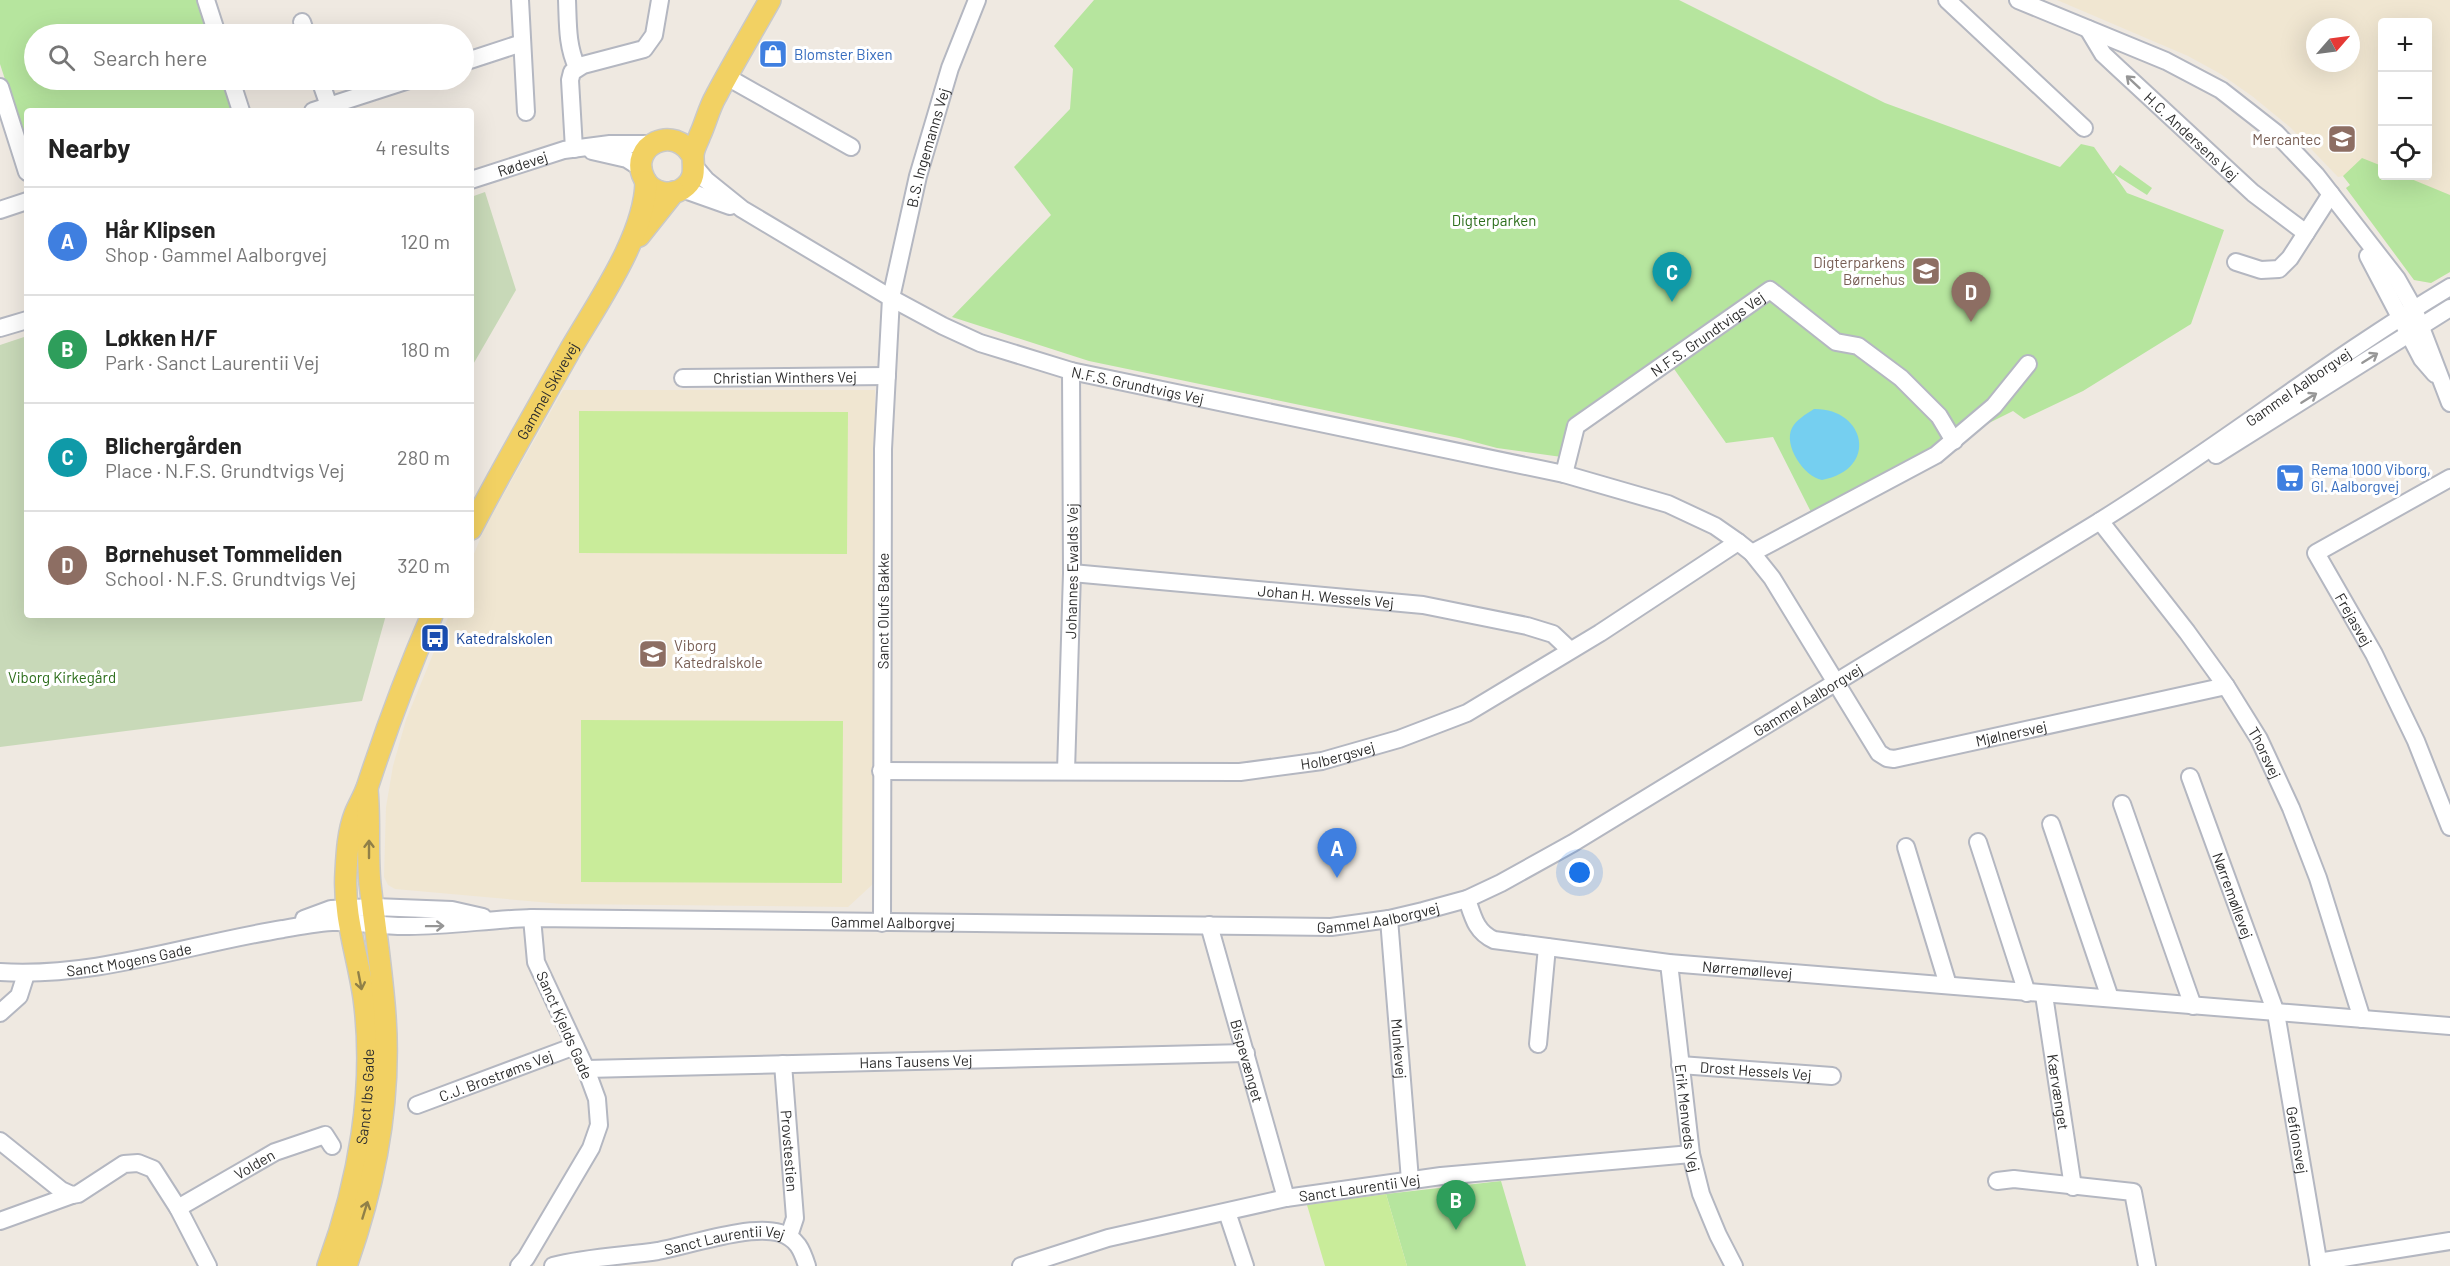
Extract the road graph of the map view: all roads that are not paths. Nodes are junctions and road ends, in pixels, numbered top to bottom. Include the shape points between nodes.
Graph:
1 (206, 0) edge
2 (520, 0) edge
3 (567, 0) edge
4 (660, 0) edge
5 (770, 0) edge
6 (977, 0) edge
7 (1947, 0) edge
8 (2018, 0) edge
9 (214, 24) edge
10 (2088, 29) junction
11 (522, 43) junction
12 (474, 59) edge
13 (578, 68) junction
14 (727, 77) junction
15 (0, 87) edge
16 (234, 90) edge
17 (320, 90) edge
18 (378, 90) edge
19 (715, 98) junction
20 (240, 108) edge
21 (321, 108) edge
22 (526, 112) dead end
23 (2084, 128) dead end
24 (673, 139) junction
25 (652, 144) junction
26 (851, 147) dead end
27 (574, 149) junction
28 (694, 162) junction
29 (24, 163) edge
30 (644, 175) junction
31 (474, 179) edge
32 (678, 191) junction
33 (2331, 194) junction
34 (24, 202) edge
35 (742, 209) junction
36 (0, 210) edge
37 (2306, 233) junction
38 (625, 253) junction
39 (2236, 262) dead end
40 (2450, 287) edge
41 (891, 298) junction
42 (2450, 308) edge
43 (2408, 313) junction
44 (24, 321) edge
45 (0, 328) edge
46 (2415, 330) junction
47 (2028, 364) dead end
48 (1071, 371) junction
49 (887, 376) junction
50 (683, 378) dead end
51 (2450, 403) edge
52 (1954, 441) junction
53 (1564, 474) junction
54 (2450, 478) edge
55 (2150, 490) junction
56 (2100, 521) junction
57 (474, 523) edge
58 (1738, 542) junction
59 (1752, 553) junction
60 (1072, 573) junction
61 (431, 618) edge
62 (1570, 650) junction
63 (1837, 682) junction
64 (2226, 686) junction
65 (881, 771) junction
66 (1066, 771) junction
67 (2190, 777) dead end
68 (367, 788) junction
69 (2122, 804) dead end
70 (2051, 824) dead end
71 (2450, 827) edge
72 (1978, 842) dead end
73 (1906, 848) dead end
74 (1467, 899) junction
75 (349, 915) junction
76 (375, 916) junction
77 (532, 918) junction
78 (1389, 920) junction
79 (882, 923) junction
80 (1209, 925) junction
81 (1547, 946) junction
82 (1669, 963) junction
83 (0, 972) edge
84 (26, 974) junction
85 (1948, 985) junction
86 (2026, 993) junction
87 (2044, 995) junction
88 (2110, 998) junction
89 (2193, 1006) junction
90 (0, 1013) edge
91 (2276, 1013) junction
92 (2362, 1019) junction
93 (2450, 1026) edge
94 (1539, 1044) dead end
95 (575, 1046) junction
96 (1246, 1053) junction
97 (783, 1064) junction
98 (1680, 1065) junction
99 (586, 1069) junction
100 (1832, 1076) dead end
101 (417, 1105) dead end
102 (0, 1141) edge
103 (332, 1146) dead end
104 (1691, 1154) junction
105 (1410, 1180) junction
106 (1996, 1181) dead end
107 (2073, 1187) junction
108 (72, 1195) junction
109 (1286, 1198) junction
110 (178, 1208) junction
111 (1227, 1212) junction
112 (0, 1221) edge
113 (789, 1236) junction
114 (2450, 1241) edge
115 (526, 1263) edge
116 (1032, 1264) edge
117 (2319, 1264) edge
118 (208, 1266) edge
119 (328, 1266) edge
120 (346, 1266) edge
121 (553, 1266) edge
122 (807, 1266) edge
123 (1245, 1266) edge
124 (1734, 1266) edge
125 (2147, 1266) edge

1 - 9 street
2 - 11 street
3 - 13 street via 568,37
4 - 13 street via 654,35 644,49
5 - 14 main road
6 - 41 street, B.S. Ingemanns Vej via 950,68 918,176
7 - 23 street
8 - 10 street
10 - 33 street via 2166,61 2221,90 2276,133
37 -> 10 street, H.C. Andersens Vej via 2253,193 2103,54
11 - 12 street
11 - 22 street
13 - 27 street via 570,80
14 - 19 main road
14 - 26 street
15 - 29 street
16 - 20 street
17 - 21 street
18 - 21 street
19 - 24 main road
19 - 28 main road
24 - 25 main road
24 - 28 main road via 686,145
25 - 27 street, Rødevej
25 - 30 main road via 642,157
27 - 30 street, Rødevej via 627,159
27 - 31 street, Rødevej
28 - 32 main road via 691,180
28 - 35 street, N.F.S. Grundtvigs Vej via 702,177
30 - 32 main road via 658,191
30 - 38 main road, Gammel Skivevej via 645,201
32 - 35 street, N.F.S. Grundtvigs Vej
32 - 38 main road, Gammel Skivevej
33 - 37 street
33 - 43 street via 2397,279
34 - 36 street
35 - 41 street, N.F.S. Grundtvigs Vej
37 - 39 street via 2279,269 2261,270
38 - 57 main road, Gammel Skivevej
40 - 43 street, Gammel Aalborgvej
41 - 48 street, N.F.S. Grundtvigs Vej via 980,343
41 - 49 street, Sanct Olufs Bakke
42 - 46 street, Gammel Aalborgvej
43 - 46 street
43 - 55 street, Gammel Aalborgvej
44 - 45 street
46 - 51 street
55 -> 46 street, Gammel Aalborgvej via 2195,468
47 - 52 street via 1994,406
48 - 53 street, N.F.S. Grundtvigs Vej
48 - 60 street, Johannes Ewalds Vej
49 - 50 street, Christian Winthers Vej
49 - 65 street, Sanct Olufs Bakke
52 - 53 street, N.F.S. Grundtvigs Vej via 1939,416 1901,378 1858,346 1836,342 1770,290 1576,426
52 - 59 street
53 - 58 street, N.F.S. Grundtvigs Vej via 1668,504 1715,526
54 - 71 street, Frejasvej via 2316,553 2374,654 2416,741
55 - 56 street, Gammel Aalborgvej
56 - 63 street, Gammel Aalborgvej
56 - 64 street, Thorsvej
58 - 59 street, N.F.S. Grundtvigs Vej
58 - 62 street, Holbergsvej
59 - 63 street, N.F.S. Grundtvigs Vej
60 - 62 street, Johan H. Wessels Vej via 1423,605 1527,626 1553,634
60 - 66 street, Johannes Ewalds Vej
61 - 68 main road via 382,738
62 - 66 street, Holbergsvej via 1467,713 1399,739 1322,761 1240,772
63 - 64 street, Mjølnersvej via 1879,753 1894,759
63 - 74 street, Gammel Aalborgvej via 1573,843
64 - 92 street, Thorsvej via 2259,739 2291,808 2318,878
65 - 66 street, Holbergsvej
65 - 79 street, Sanct Olufs Bakke
67 - 91 street, Nørremøllevej
68 - 75 main road via 354,816 347,852 345,888
76 -> 68 main road
69 - 89 street
70 - 88 street
72 - 86 street
73 - 85 street
74 - 78 street, Gammel Aalborgvej
74 - 81 street, Nørremøllevej via 1476,926 1485,936
75 - 76 street, Gammel Aalborgvej
75 - 84 street, Sanct Mogens Gade via 331,909 281,929 136,959
75 -> 119 main road, Sanct Ibs Gade via 364,998 366,1093 350,1195
76 - 77 street, Gammel Aalborgvej via 452,910 492,919
120 -> 76 main road, Sanct Ibs Gade via 368,1199 385,1094 385,1016
77 - 79 street, Gammel Aalborgvej
77 - 95 street, Sanct Kjelds Gade via 536,962
78 - 80 street, Gammel Aalborgvej via 1331,927
78 - 105 street, Munkevej
79 - 80 street, Gammel Aalborgvej
80 - 96 street, Bispevænget
81 - 82 street, Nørremøllevej
81 - 94 street
82 - 85 street, Nørremøllevej
82 - 98 street, Erik Menveds Vej
83 - 84 street, Sanct Mogens Gade
84 - 90 street via 19,996
85 - 86 street, Nørremøllevej
86 - 87 street, Nørremøllevej
87 - 88 street, Nørremøllevej
87 - 107 street, Kærvænget
88 - 89 street, Nørremøllevej
89 - 91 street, Nørremøllevej
91 - 92 street, Nørremøllevej
91 - 117 street, Gefionsvej
92 - 93 street, Nørremøllevej
95 - 99 street, Sanct Kjelds Gade
95 - 101 street, C.J. Brostrøms Vej
96 - 97 street, Hans Tausens Vej
96 - 109 street, Bispevænget
97 - 99 street, Hans Tausens Vej
97 - 113 street, Provstestien via 795,1218
98 - 100 street, Drost Hessels Vej
98 - 104 street, Erik Menveds Vej
99 - 115 street, Sanct Kjelds Gade via 597,1099 599,1125 591,1148
102 - 108 street
103 - 110 street, Volden via 325,1135 275,1152
104 - 105 street, Sanct Laurentii Vej
104 - 124 street, Erik Menveds Vej via 1701,1194
105 - 109 street, Sanct Laurentii Vej
106 - 107 street via 2014,1179
107 - 125 street via 2133,1192
108 - 110 street via 124,1164 138,1163 153,1168
108 - 112 street
109 - 111 street, Sanct Laurentii Vej
110 - 118 street
111 - 116 street, Sanct Laurentii Vej via 1108,1238
111 - 123 street
113 - 121 street, Sanct Laurentii Vej via 766,1231 734,1234
113 - 122 street, Sanct Laurentii Vej via 802,1250
114 - 117 street

